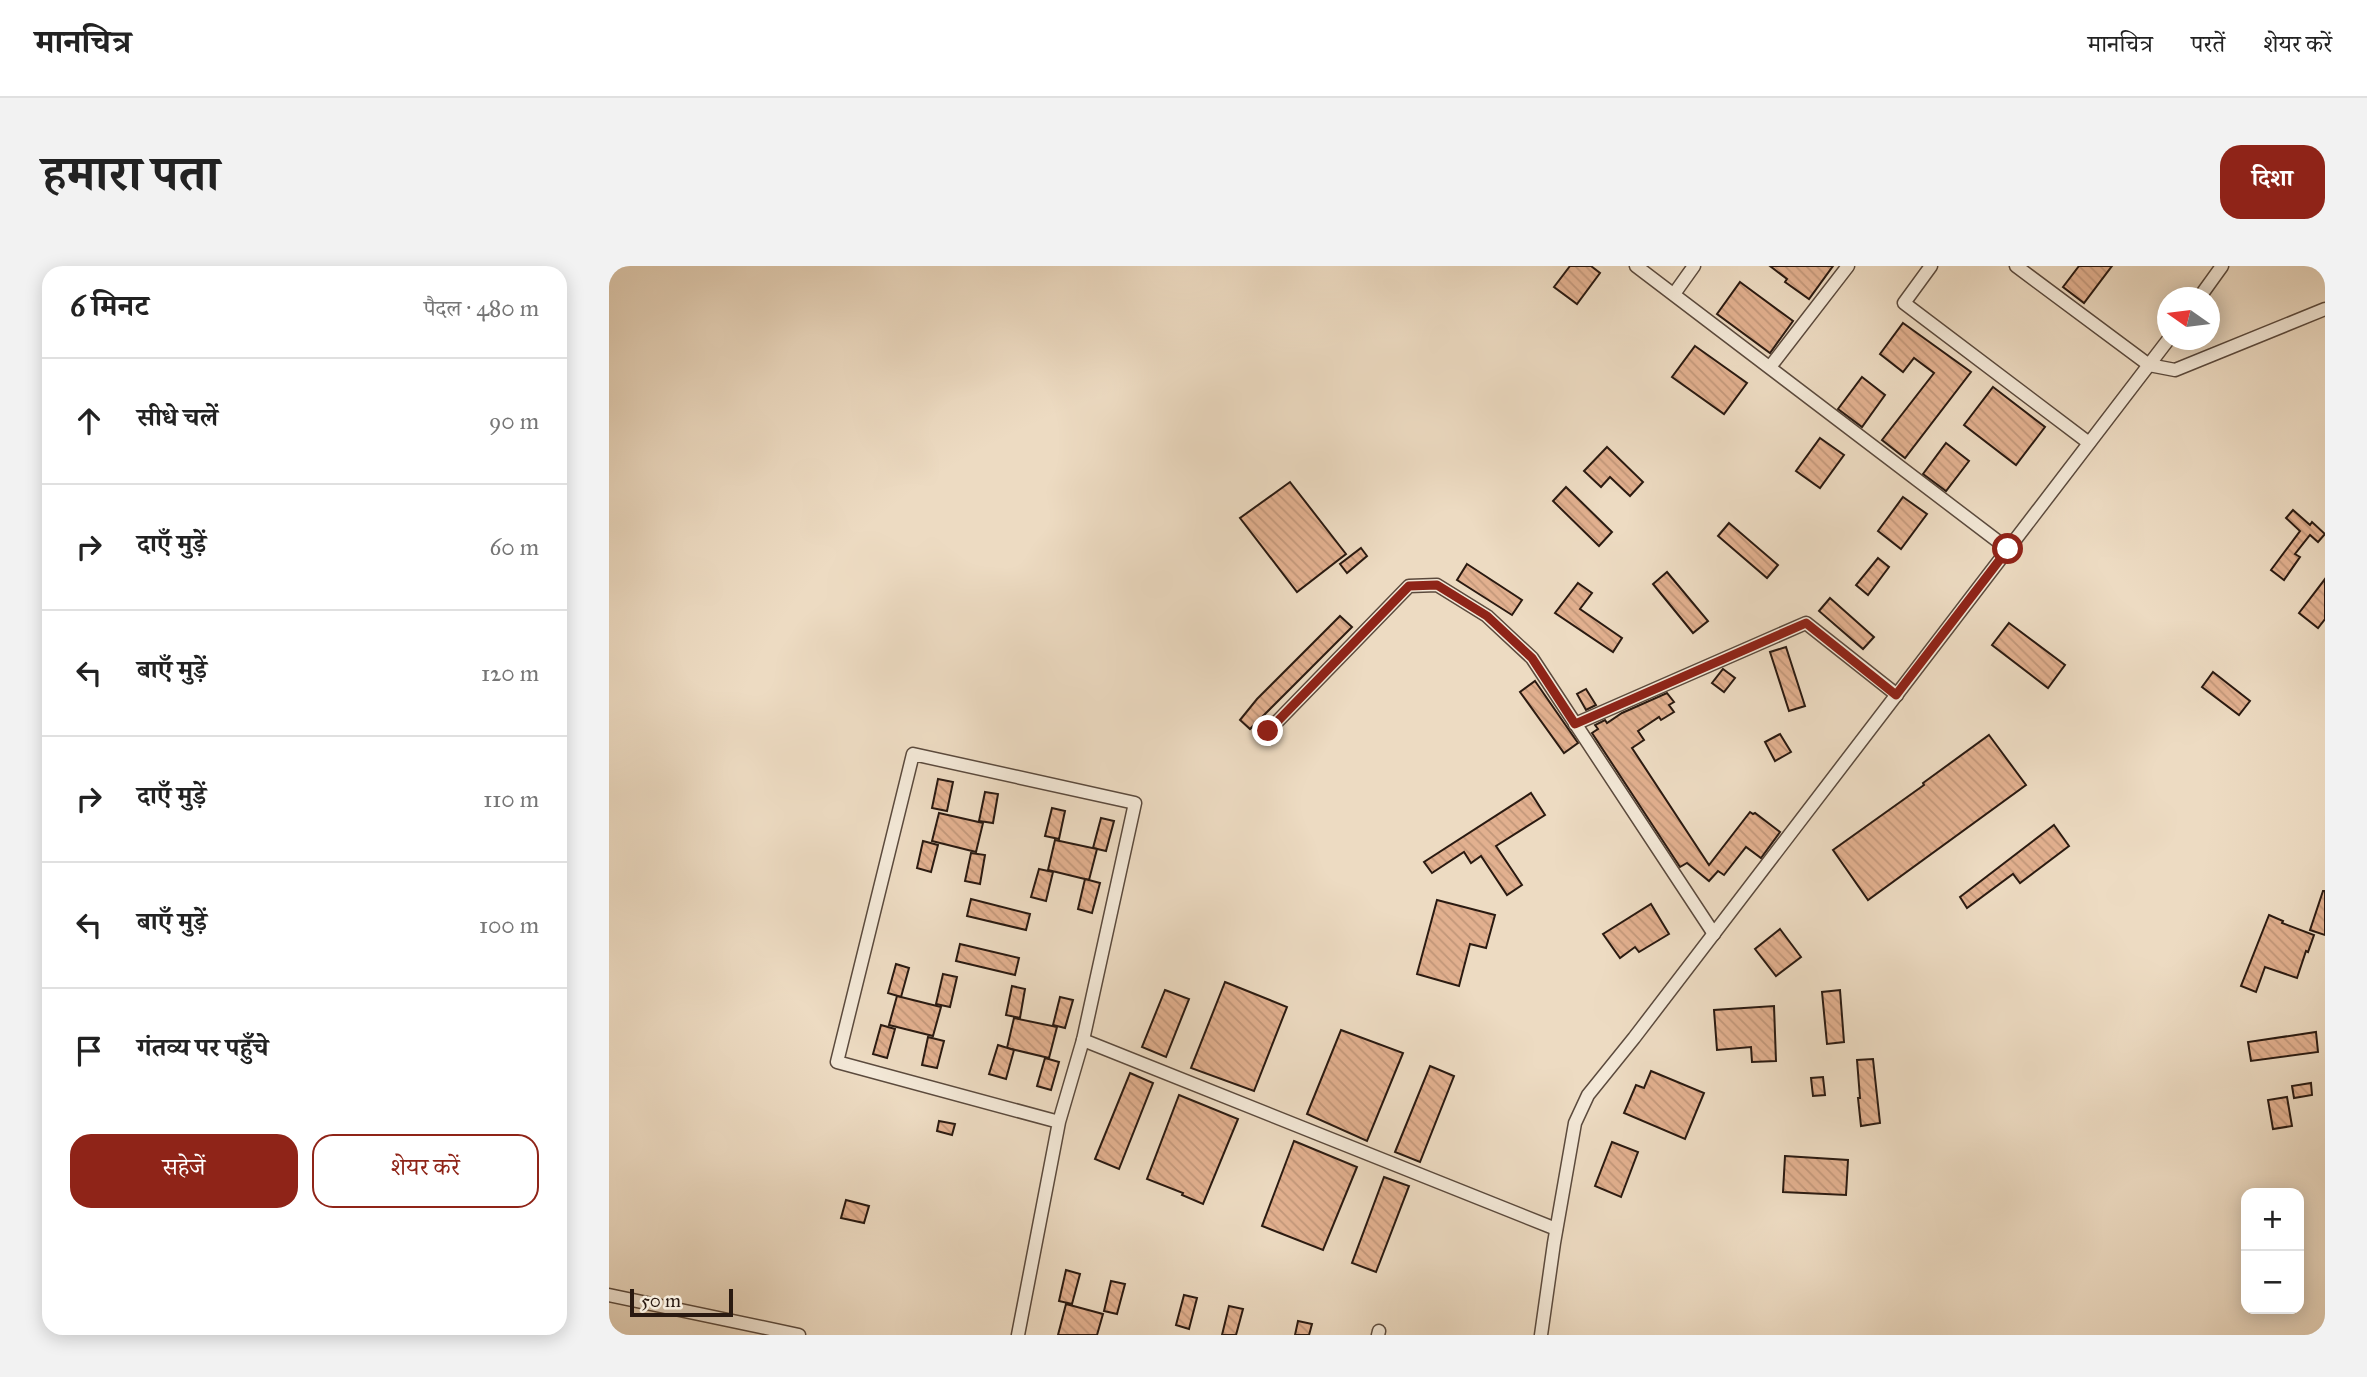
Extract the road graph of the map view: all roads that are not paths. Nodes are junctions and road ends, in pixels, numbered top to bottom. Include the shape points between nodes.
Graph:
1 (1636, 266) edge
2 (1694, 266) edge
3 (1848, 266) edge
4 (1931, 266) edge
5 (2016, 266) edge
6 (2222, 266) edge
7 (2207, 287) edge
8 (1674, 295) junction
9 (2325, 309) edge
10 (2160, 350) edge
11 (2148, 365) junction
12 (1770, 367) junction
13 (2089, 443) junction
14 (2008, 549) junction
15 (1896, 695) junction
16 (1575, 724) junction
17 (1268, 731) dead end
18 (1714, 933) junction
19 (1083, 1040) junction
20 (1059, 1122) junction
21 (1556, 1229) junction
22 (609, 1295) edge
23 (799, 1335) edge
24 (1018, 1335) edge
25 (1541, 1335) edge

1 - 8 street
2 - 8 street
3 - 12 street
4 - 13 street via 1904,303
5 - 11 street
6 - 7 street
8 - 12 street
9 - 11 street via 2175,370
10 - 11 street
11 - 13 street
12 - 14 street
13 - 14 street
14 - 15 street
15 - 16 street via 1806,623
15 - 18 street
16 - 17 street via 1532,658 1487,616 1437,585 1409,586
16 - 18 street
18 - 21 street via 1588,1096 1575,1124
19 - 20 street
19 - 20 street via 1135,803 913,754 837,1062
19 - 21 street
20 - 24 street
21 - 25 street
22 - 23 street

